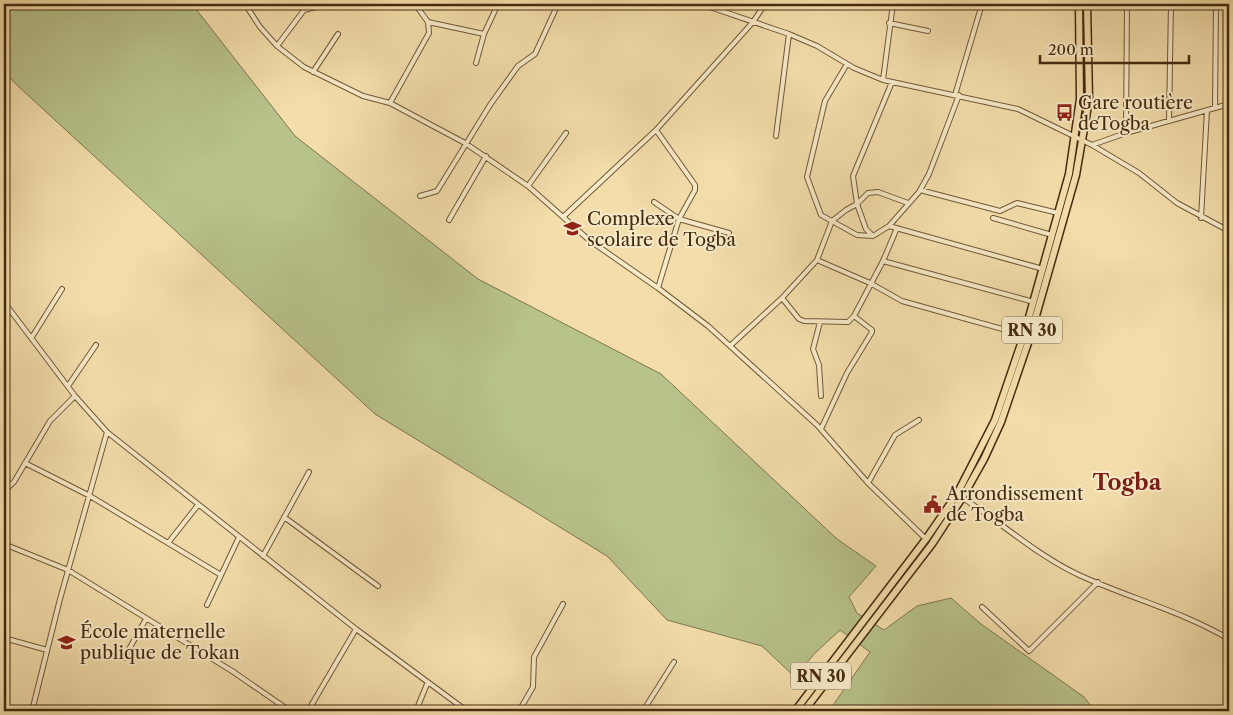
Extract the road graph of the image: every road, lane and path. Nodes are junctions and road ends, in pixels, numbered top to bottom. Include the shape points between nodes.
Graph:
1 (245, 4) edge
2 (328, 4) edge
3 (415, 4) edge
4 (498, 4) edge
5 (558, 4) edge
6 (701, 4) edge
7 (765, 4) edge
8 (893, 4) edge
9 (982, 4) edge
10 (1079, 4) edge
11 (1087, 4) edge
12 (1127, 4) edge
13 (1172, 4) edge
14 (1216, 4) edge
15 (428, 22) junction
16 (753, 22) junction
17 (889, 23) junction
18 (928, 31) dead end
19 (338, 34) dead end
20 (484, 34) junction
21 (789, 34) junction
22 (277, 46) junction
23 (476, 63) dead end
24 (847, 64) junction
25 (313, 72) junction
26 (883, 80) junction
27 (892, 82) junction
28 (957, 95) junction
29 (390, 104) junction
30 (1229, 104) edge
31 (1215, 108) junction
32 (1207, 110) junction
33 (1169, 120) junction
34 (656, 130) junction
35 (566, 133) dead end
36 (1126, 133) junction
37 (776, 136) dead end
38 (1079, 140) junction
39 (465, 143) junction
40 (1092, 145) junction
41 (486, 156) junction
42 (528, 186) junction
43 (920, 190) junction
44 (420, 196) dead end
45 (654, 202) dead end
46 (908, 202) junction
47 (857, 204) junction
48 (1058, 213) junction
49 (563, 216) junction
50 (993, 218) dead end
51 (1201, 218) junction
52 (678, 219) junction
53 (449, 220) dead end
54 (832, 221) junction
55 (889, 226) junction
56 (897, 228) junction
57 (1229, 231) edge
58 (728, 232) dead end
59 (1052, 235) junction
60 (873, 236) junction
61 (817, 260) junction
62 (883, 261) junction
63 (1043, 269) junction
64 (870, 283) junction
65 (658, 288) junction
66 (62, 289) dead end
67 (782, 298) junction
68 (4, 302) edge
69 (1034, 302) junction
70 (854, 316) junction
71 (820, 322) junction
72 (1024, 335) junction
73 (32, 337) junction
74 (96, 345) dead end
75 (731, 345) junction
76 (68, 386) junction
77 (75, 396) junction
78 (821, 396) dead end
79 (919, 420) dead end
80 (821, 429) junction
81 (107, 432) junction
82 (25, 463) junction
83 (309, 472) dead end
84 (868, 483) junction
85 (4, 491) edge
86 (90, 496) junction
87 (960, 496) junction
88 (198, 505) junction
89 (284, 517) junction
90 (239, 537) junction
91 (926, 539) junction
92 (168, 543) junction
93 (4, 544) edge
94 (262, 556) junction
95 (68, 570) junction
96 (221, 575) junction
97 (1098, 582) junction
98 (378, 586) dead end
99 (563, 604) dead end
100 (206, 605) dead end
101 (982, 606) dead end
102 (870, 618) junction
103 (146, 619) junction
104 (356, 629) junction
105 (1229, 630) edge
106 (1224, 636) junction
107 (4, 638) edge
108 (1229, 639) edge
109 (851, 642) junction
110 (47, 650) junction
111 (124, 658) dead end
112 (674, 662) dead end
113 (427, 684) junction
114 (31, 710) edge
115 (40, 711) edge
116 (290, 711) edge
117 (308, 711) edge
118 (416, 711) edge
119 (467, 711) edge
120 (519, 711) edge
121 (643, 711) edge
122 (795, 711) edge
123 (804, 711) edge

1 - 22 street
2 - 22 street via 304,10
3 - 15 street
4 - 20 street
5 - 39 street via 535,54 518,66
6 - 16 street
7 - 16 street
8 - 17 street
9 - 28 street
10 - 38 main road, RN 30
11 - 38 main road, RN 30 / RN 30 via 1089,100
12 - 36 street
13 - 33 street
14 - 31 street
15 - 20 street
15 - 29 street via 429,34 424,45
16 - 21 street
16 - 34 street
17 - 18 street
17 - 26 street
19 - 25 street
20 - 23 street
21 - 24 street
21 - 37 street
22 - 25 street
24 - 26 street
24 - 54 street via 825,101 807,177 820,213
25 - 29 street via 363,96
26 - 27 street
27 - 28 street
27 - 47 street via 854,169
28 - 38 street via 1018,110
28 - 43 street via 929,174
29 - 39 street
30 - 31 street
31 - 32 street
32 - 33 street
32 - 51 street
33 - 36 street
34 - 49 street
34 - 52 street via 694,181 695,190
35 - 42 street
36 - 40 street
38 - 40 street
38 - 48 main road, RN 30
38 - 87 main road, RN 30 / RN 30 via 1065,216 1016,384 984,459
39 - 41 street
39 - 44 street via 437,191
40 - 51 street via 1125,164
41 - 42 street
41 - 53 street
42 - 49 street
43 - 46 street
43 - 48 street via 1000,211 1017,203
45 - 52 street
46 - 47 street via 878,192 868,193
46 - 55 street
47 - 54 street
47 - 60 street via 866,229
48 - 59 main road, RN 30
49 - 65 street via 589,240
50 - 59 street
51 - 57 street
52 - 58 street
52 - 65 street
54 - 60 street via 857,235
54 - 61 street
55 - 56 street
55 - 60 street
56 - 62 street
56 - 63 street
59 - 63 main road, RN 30
61 - 64 street
61 - 67 street
62 - 64 street
62 - 69 street
63 - 69 main road, RN 30
64 - 70 street
64 - 72 street via 902,301
65 - 75 street
66 - 73 street
67 - 71 street via 799,319
67 - 75 street
68 - 73 street
69 - 72 main road, RN 30
70 - 71 street via 848,322
70 - 80 street via 872,332 847,373
71 - 78 street via 813,349 819,365
72 - 87 main road, RN 30 via 995,420
73 - 76 street
74 - 76 street
75 - 80 street
76 - 77 street
77 - 81 street
77 - 82 street via 50,421
79 - 84 street via 895,435
80 - 84 street
81 - 86 street
81 - 88 street
82 - 85 street via 14,482
82 - 86 street
83 - 89 street
84 - 91 street
86 - 92 street
86 - 95 street
87 - 91 main road, RN 30
87 - 97 street via 1045,557
87 - 102 main road, RN 30 / RN 30 via 932,544
88 - 90 street
88 - 92 street
89 - 94 street
89 - 98 street
90 - 94 street
90 - 96 street
91 - 102 main road, RN 30
92 - 96 street
93 - 95 street
94 - 104 street
95 - 103 street
95 - 110 street
96 - 100 street
97 - 101 street via 1029,651
97 - 106 street via 1186,616
99 - 120 street via 534,656 533,687
102 - 109 main road, RN 30 / RN 30
103 - 111 street
103 - 116 street
104 - 113 street
104 - 117 street
105 - 106 street
106 - 108 street
107 - 110 street
109 - 122 main road, RN 30
109 - 123 main road, RN 30 / RN 30
110 - 114 street
112 - 121 street
113 - 118 street
113 - 119 street
114 - 115 street

